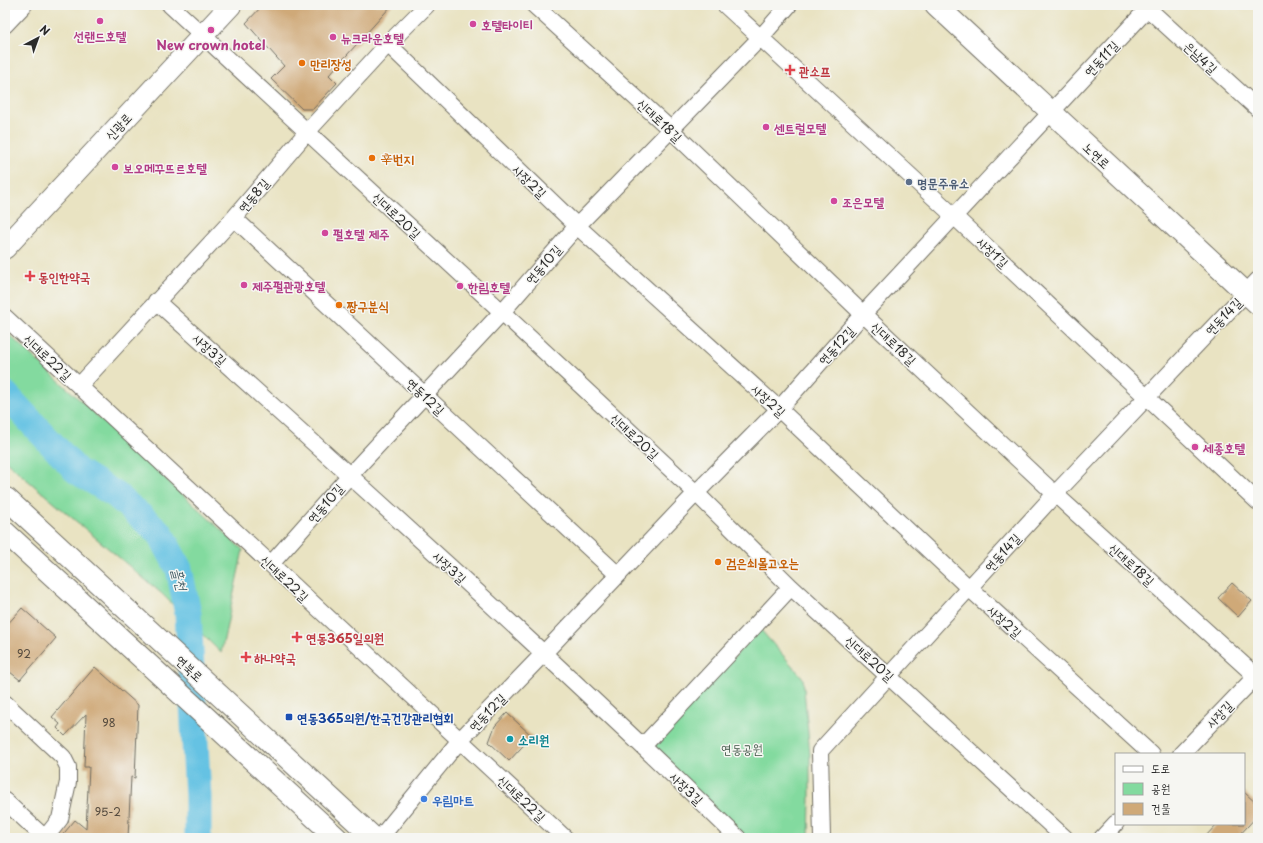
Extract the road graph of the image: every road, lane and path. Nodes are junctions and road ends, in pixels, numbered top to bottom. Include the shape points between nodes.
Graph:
1 (24, 5) edge
2 (170, 5) edge
3 (231, 5) edge
4 (427, 5) edge
5 (534, 5) edge
6 (725, 5) edge
7 (789, 5) edge
8 (936, 5) edge
9 (1148, 6) edge
10 (8, 17) edge
11 (202, 36) junction
12 (760, 37) junction
13 (388, 44) junction
14 (1258, 109) edge
15 (1051, 112) junction
16 (670, 129) junction
17 (307, 132) junction
18 (955, 217) junction
19 (234, 218) junction
20 (577, 226) junction
21 (5, 248) edge
22 (1254, 292) edge
23 (156, 300) junction
24 (502, 312) junction
25 (864, 314) junction
26 (5, 317) edge
27 (79, 386) junction
28 (424, 395) junction
29 (1146, 397) junction
30 (779, 410) junction
31 (350, 475) junction
32 (696, 493) junction
33 (1055, 494) junction
34 (5, 498) edge
35 (1258, 502) edge
36 (5, 532) edge
37 (271, 564) junction
38 (618, 575) junction
39 (791, 587) junction
40 (969, 588) junction
41 (544, 654) junction
42 (889, 676) junction
43 (1257, 676) edge
44 (5, 703) edge
45 (460, 740) junction
46 (643, 746) junction
47 (1150, 753) edge
48 (1182, 753) edge
49 (5, 801) edge
50 (1115, 824) edge
51 (45, 838) edge
52 (337, 838) edge
53 (374, 838) edge
54 (380, 838) edge
55 (565, 838) edge
56 (738, 838) edge
57 (822, 838) edge
58 (1065, 838) edge
59 (1102, 838) edge

1 - 10 street
2 - 11 street, 신대로20길
3 - 11 main road, 신광로
4 - 13 street, 연동8길
5 - 16 street, 신대로18길
6 - 12 street, 사장1길
7 - 12 street, 연동10길
8 - 15 main road, 노연로
9 - 14 street, 은남4길
9 - 15 street, 연동11길
11 - 17 street, 신대로20길
11 - 21 main road, 신광로
12 - 16 street, 연동10길
12 - 18 street, 사장1길
13 - 17 street, 연동8길
13 - 20 street, 사장2길
15 - 18 street, 연동12길
15 - 22 main road, 노연로
16 - 20 street, 연동10길
16 - 25 street, 신대로18길
17 - 19 street, 연동8길
17 - 24 street, 신대로20길
18 - 25 street, 연동12길
18 - 29 street, 사장1길
19 - 23 street, 연동8길
19 - 28 street, 연동12길
20 - 24 street, 연동10길
20 - 30 street, 사장2길
22 - 29 street, 연동14길
23 - 27 street, 연동8길
23 - 31 street, 사장3길
24 - 28 street, 연동10길
24 - 32 street, 신대로20길
25 - 30 street, 연동12길
25 - 33 street, 신대로18길
26 - 27 street, 신대로22길
27 - 37 street, 신대로22길
28 - 31 street, 연동10길
28 - 38 street, 연동12길
29 - 33 street, 연동14길
29 - 35 street, 사장1길
30 - 32 street, 연동12길
30 - 40 street, 사장2길
31 - 37 street, 연동10길
31 - 41 street, 사장3길
32 - 38 street, 연동12길
32 - 39 street, 신대로20길
33 - 40 street, 연동14길
33 - 43 street, 신대로18길
34 - 53 main road, 연북로
36 - 52 main road, 연북로
37 - 45 street, 신대로22길
38 - 41 street, 연동12길
39 - 42 street, 신대로20길
39 - 46 street
40 - 42 street, 연동14길
40 - 47 street, 사장2길
41 - 45 street, 연동12길
41 - 46 street, 사장3길
42 - 57 street, 연동14길 via 820,751
42 - 58 street, 신대로20길
43 - 48 street, 사장길
44 - 51 street via 63,757 68,767 68,782 60,819
45 - 54 street, 연동12길
45 - 55 street, 신대로22길
46 - 56 street, 사장3길
49 - 51 street
50 - 59 street

